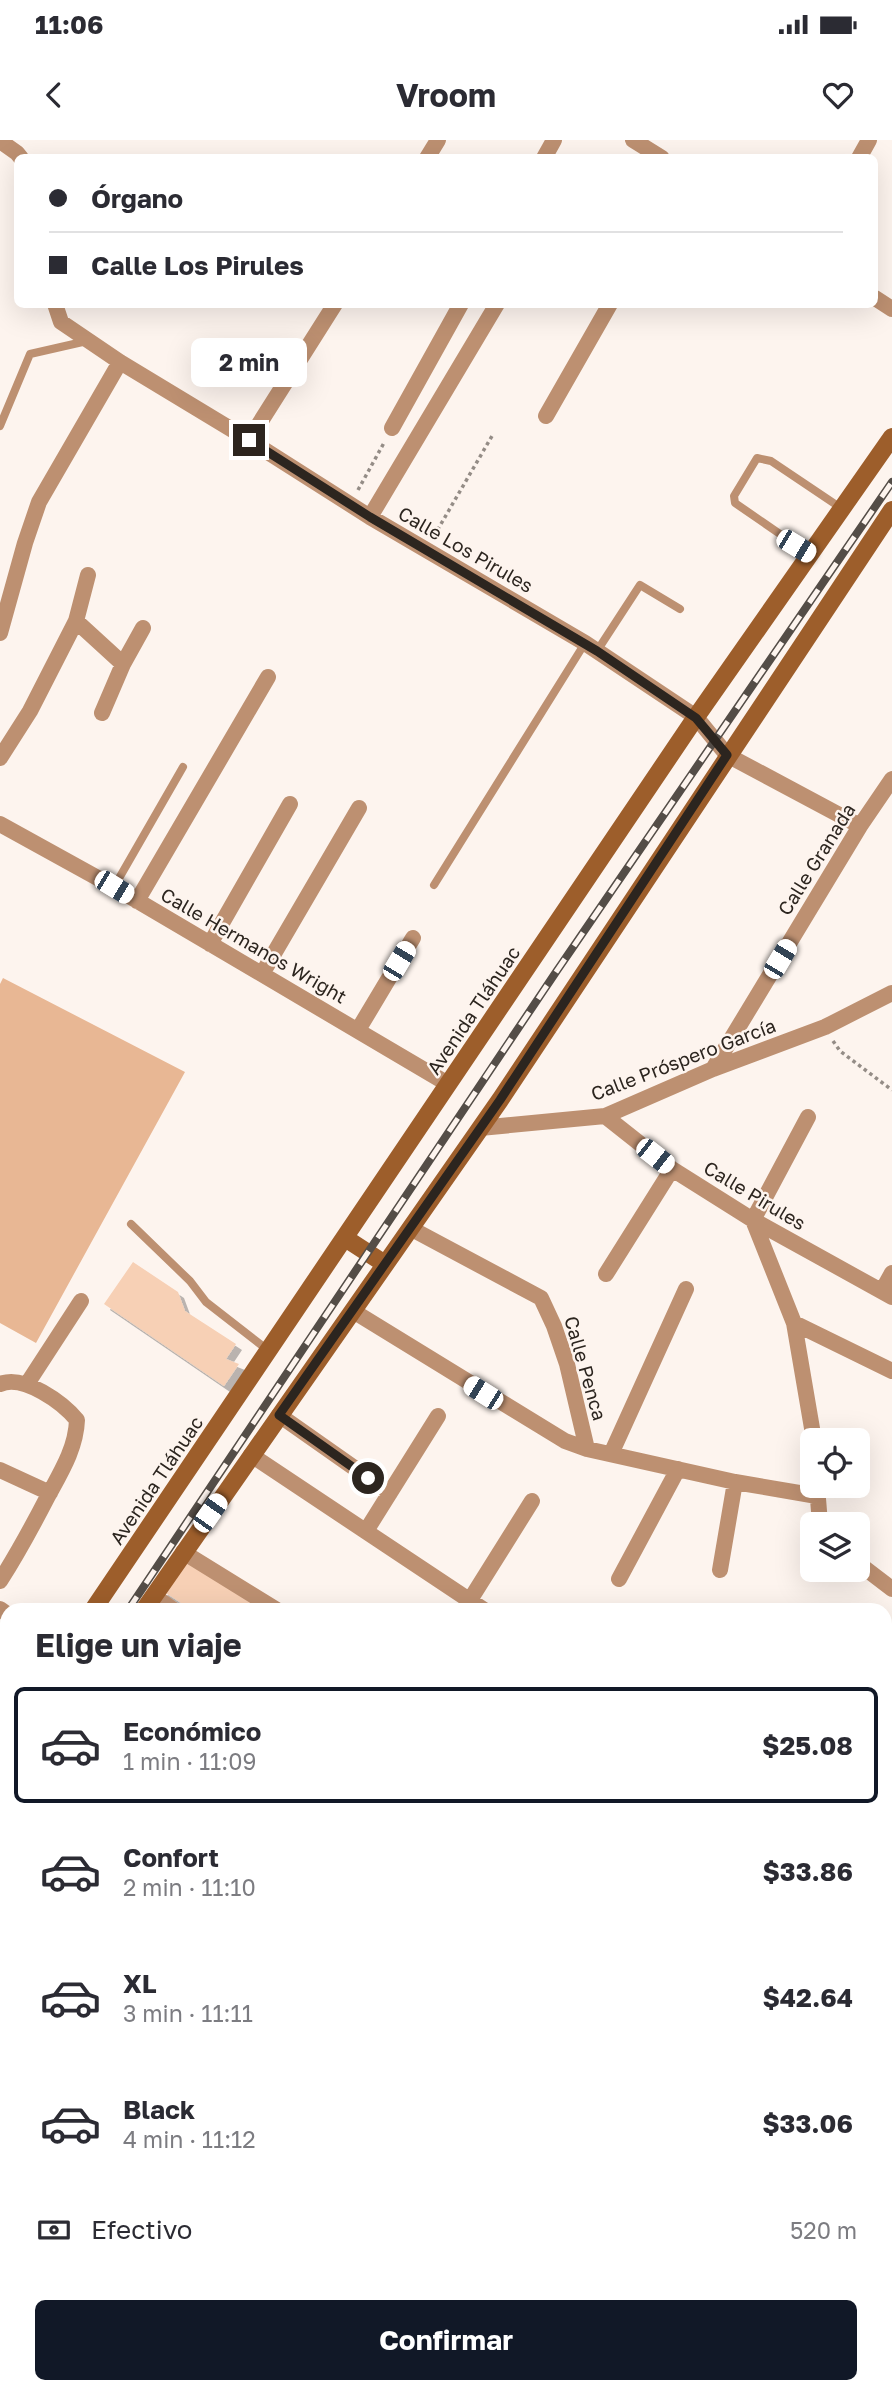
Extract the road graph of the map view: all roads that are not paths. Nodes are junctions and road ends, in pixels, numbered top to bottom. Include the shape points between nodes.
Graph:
1 (633, 140) edge
2 (0, 141) edge
3 (18, 154) edge
4 (656, 154) edge
5 (56, 308) edge
6 (332, 308) edge
7 (459, 308) edge
8 (495, 308) edge
9 (608, 308) edge
10 (88, 340) junction
11 (120, 362) junction
12 (547, 416) dead end
13 (0, 426) edge
14 (392, 428) road end
15 (892, 437) edge
16 (249, 440) junction
17 (841, 508) junction
18 (892, 510) edge
19 (370, 517) junction
20 (809, 554) junction
21 (88, 575) dead end
22 (680, 609) dead end
23 (76, 621) junction
24 (143, 628) dead end
25 (0, 633) edge
26 (591, 647) junction
27 (123, 664) junction
28 (268, 677) dead end
29 (103, 713) dead end
30 (696, 718) junction
31 (727, 755) junction
32 (0, 758) edge
33 (183, 767) dead end
34 (892, 779) edge
35 (290, 804) dead end
36 (359, 808) dead end
37 (0, 824) edge
38 (860, 826) junction
39 (434, 885) dead end
40 (114, 887) junction
41 (137, 901) junction
42 (413, 938) dead end
43 (210, 944) junction
44 (262, 974) junction
45 (892, 993) edge
46 (358, 1030) junction
47 (713, 1069) junction
48 (448, 1084) junction
49 (605, 1116) junction
50 (808, 1117) dead end
51 (480, 1128) junction
52 (672, 1169) junction
53 (753, 1220) junction
54 (131, 1224) dead end
55 (410, 1228) junction
56 (345, 1238) junction
57 (385, 1264) junction
58 (892, 1273) edge
59 (606, 1274) dead end
60 (686, 1289) dead end
61 (887, 1294) edge
62 (81, 1301) dead end
63 (353, 1311) junction
64 (794, 1323) junction
65 (269, 1351) junction
66 (892, 1371) edge
67 (0, 1384) edge
68 (27, 1384) junction
69 (279, 1415) junction
70 (438, 1416) dead end
71 (812, 1428) edge
72 (587, 1449) junction
73 (611, 1454) junction
74 (251, 1455) junction
75 (678, 1469) junction
76 (0, 1470) edge
77 (735, 1482) junction
78 (800, 1489) edge
79 (50, 1493) junction
80 (390, 1493) junction
81 (532, 1502) dead end
82 (366, 1531) junction
83 (183, 1552) junction
84 (720, 1570) dead end
85 (870, 1572) edge
86 (619, 1579) dead end
87 (0, 1581) edge
88 (892, 1589) edge
89 (466, 1597) junction
90 (98, 1603) edge
91 (149, 1603) edge
92 (266, 1603) edge
93 (474, 1603) edge

1 - 4 street
2 - 3 street
5 - 10 street, Calle Los Pirules via 61,322
6 - 16 street
7 - 14 street
8 - 19 street
9 - 12 street
10 - 11 street, Calle Los Pirules
10 - 13 lane via 30,354
11 - 16 street, Calle Los Pirules
11 - 25 street via 39,502
15 - 17 main road, Avenida Tláhuac
16 - 19 street, Calle Los Pirules
17 - 20 main road, Avenida Tláhuac
17 - 20 lane via 771,461 758,458 734,496 735,503
18 - 31 main road
19 - 26 street, Calle Los Pirules
20 - 30 main road, Avenida Tláhuac
21 - 23 street
22 - 26 lane via 640,585
23 - 27 street
23 - 32 street
24 - 27 street
26 - 30 street, Calle Los Pirules
26 - 39 lane
27 - 29 street
28 - 41 street
30 - 31 street, Calle Los Pirules
30 - 48 main road, Avenida Tláhuac
31 - 38 street, Calle Los Pirules
31 - 51 main road
33 - 40 lane
34 - 38 street, Calle Granada
35 - 43 street
36 - 44 street
37 - 40 street, Calle Hermanos Wright
38 - 47 street, Calle Granada
40 - 41 street, Calle Hermanos Wright
41 - 43 street, Calle Hermanos Wright
42 - 46 street
43 - 44 street, Calle Hermanos Wright
44 - 46 street, Calle Hermanos Wright
45 - 47 street, Calle Próspero García via 825,1027
46 - 48 street, Calle Hermanos Wright
47 - 49 street, Calle Próspero García
48 - 56 main road, Avenida Tláhuac
49 - 51 street, Calle Próspero García
49 - 52 street, Calle Pirules
50 - 53 street
51 - 55 main road
52 - 53 street, Calle Pirules
52 - 59 street
53 - 61 street, Calle Pirules
53 - 64 street
54 - 65 lane via 190,1280 206,1302
55 - 57 main road
55 - 72 street, Calle Penca via 541,1298 567,1364
56 - 57 main road
56 - 65 main road, Avenida Tláhuac
57 - 63 main road
58 - 61 street
60 - 73 street
62 - 68 street
63 - 69 main road
63 - 72 street via 527,1420
64 - 66 street
64 - 71 street
65 - 90 main road, Avenida Tláhuac
67 - 68 street
68 - 79 street via 78,1420 77,1435
69 - 74 main road
69 - 80 street
70 - 80 street
72 - 73 street, Calle Penca
73 - 75 street, Calle Penca
74 - 82 street
74 - 83 main road
75 - 77 street, Calle Penca
75 - 86 street
76 - 79 street
77 - 78 street, Calle Penca
77 - 84 street
79 - 87 street
80 - 82 street
81 - 89 street
82 - 89 street
83 - 91 main road
83 - 92 street
85 - 88 street
89 - 93 street

